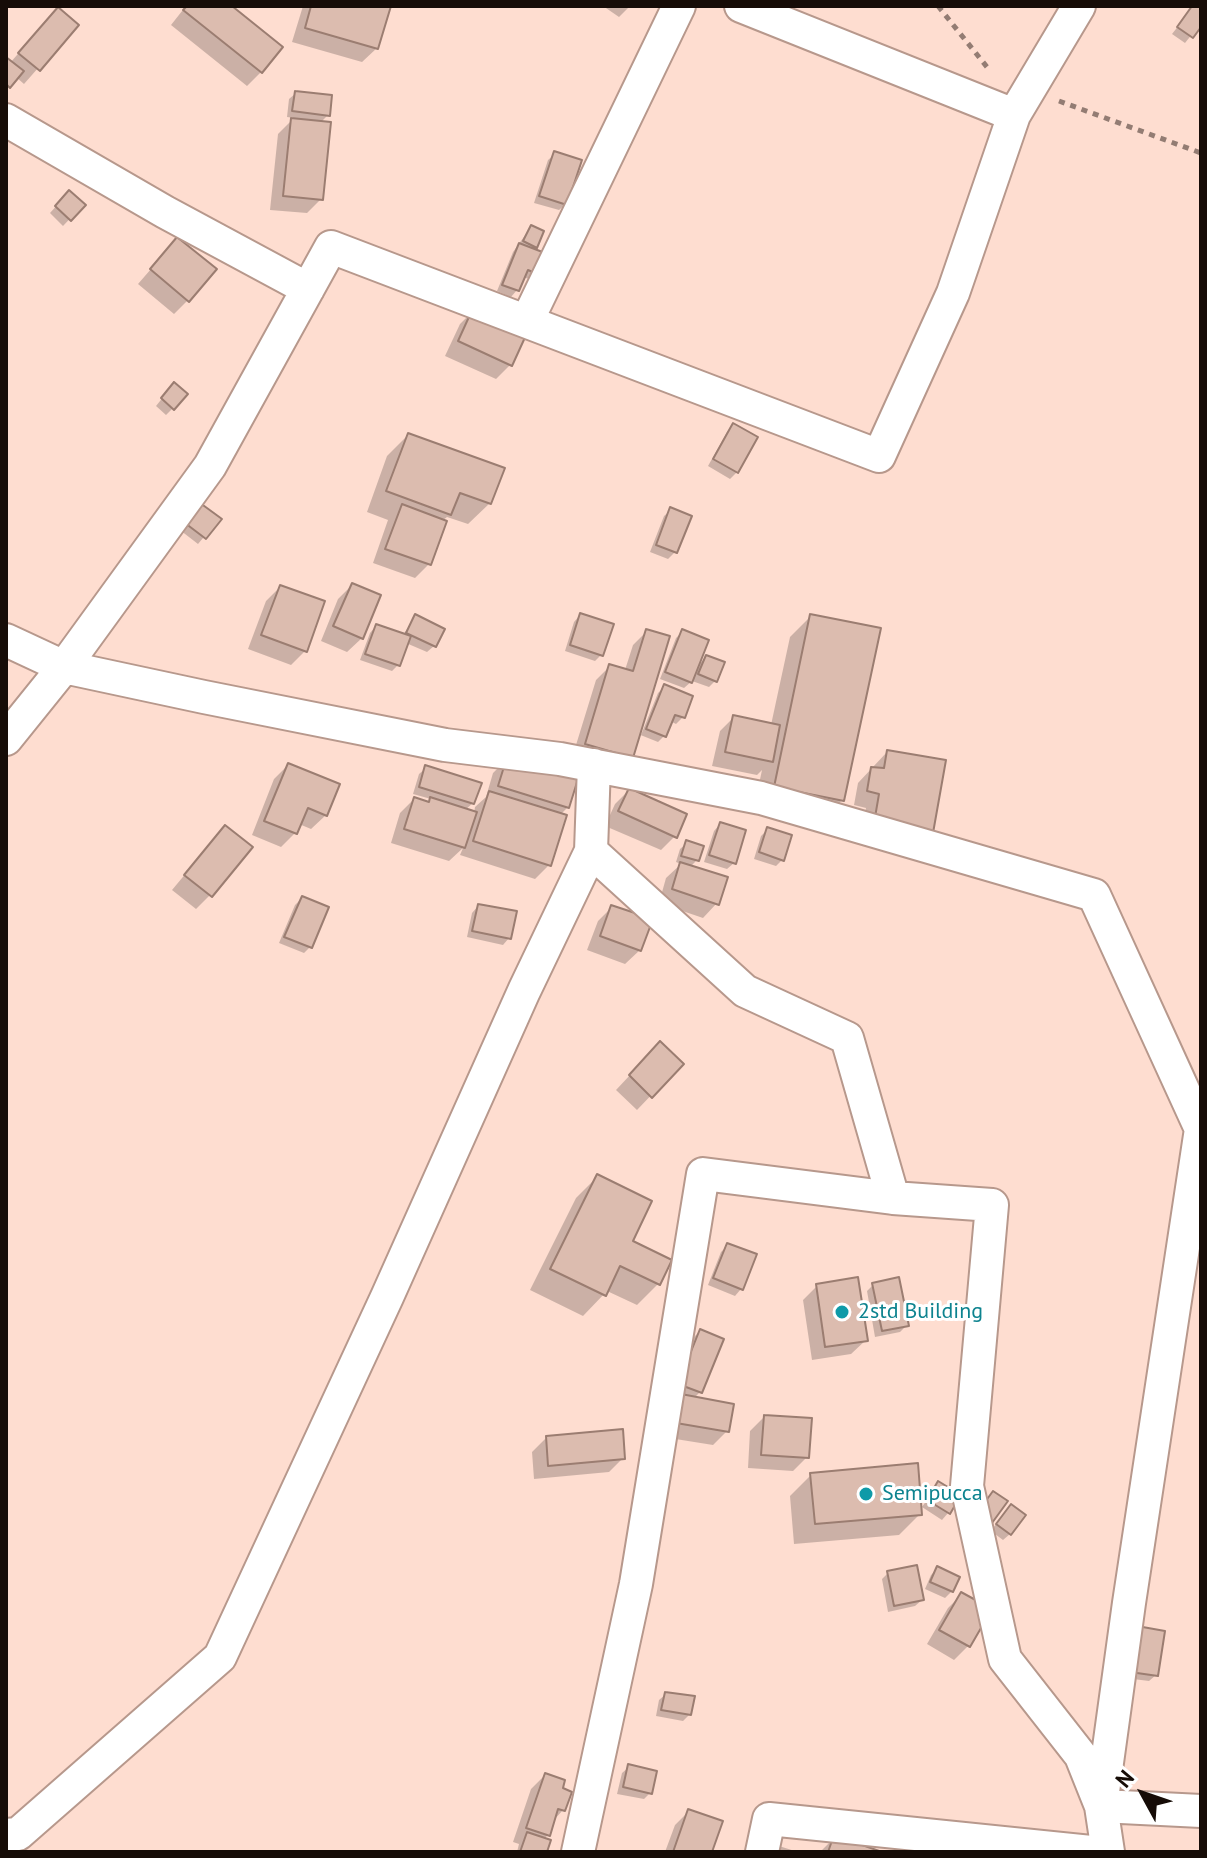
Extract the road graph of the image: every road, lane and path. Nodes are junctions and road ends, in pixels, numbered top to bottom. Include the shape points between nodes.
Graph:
1 (679, 6) edge
2 (741, 6) edge
3 (1079, 6) edge
4 (1014, 115) junction
5 (6, 120) edge
6 (308, 289) junction
7 (527, 321) junction
8 (6, 640) edge
9 (64, 667) junction
10 (6, 739) edge
11 (594, 765) junction
12 (591, 851) junction
13 (893, 1198) junction
14 (1101, 1806) junction
15 (1201, 1811) edge
16 (6, 1835) edge
17 (578, 1852) edge
18 (762, 1852) edge
19 (1091, 1852) edge
20 (1108, 1852) edge

1 - 7 street
2 - 4 street
3 - 4 street
4 - 7 street via 953,293 879,456
5 - 6 street
6 - 7 street via 331,247
6 - 9 street via 210,466
8 - 9 street
9 - 10 street
9 - 11 street via 445,745
11 - 12 street
11 - 14 street via 761,798 1094,895 1201,1129
12 - 13 street via 745,991 847,1038
12 - 16 street via 220,1657 18,1834
13 - 14 street via 992,1205 967,1486 1005,1659 1081,1756
13 - 17 street via 703,1174 636,1584
14 - 15 street
14 - 20 street
18 - 19 street via 769,1819

